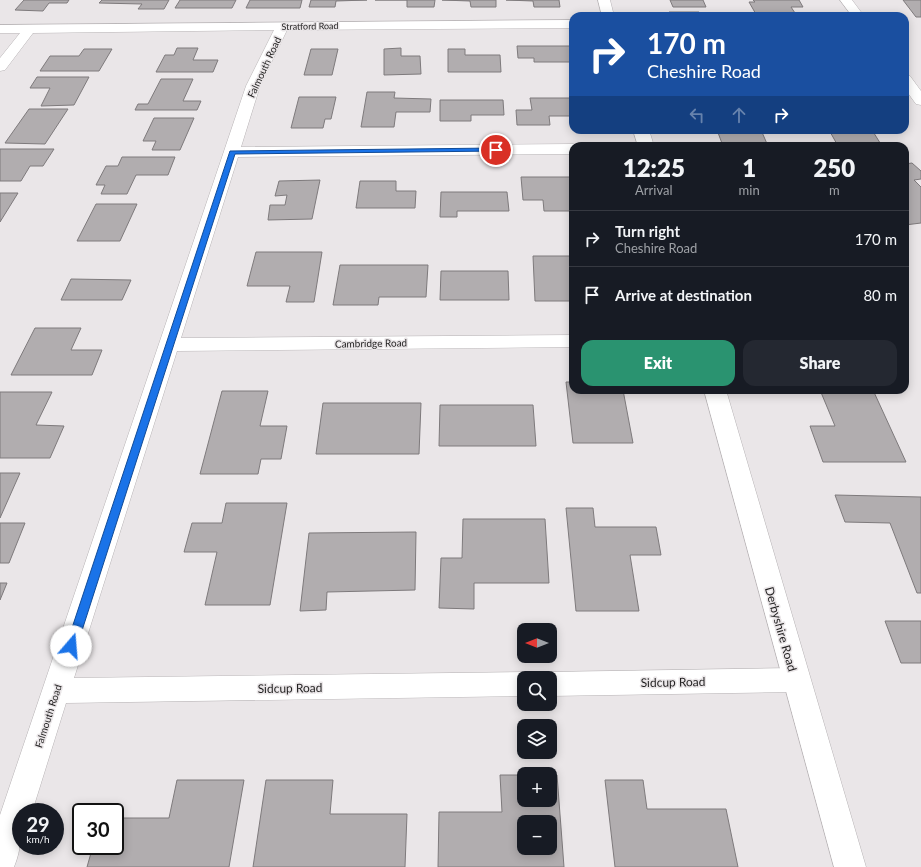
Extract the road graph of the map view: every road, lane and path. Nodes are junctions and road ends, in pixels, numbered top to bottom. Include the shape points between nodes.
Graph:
1 (604, 0) edge
2 (846, 0) edge
3 (607, 12) edge
4 (855, 12) edge
5 (569, 24) edge
6 (283, 26) junction
7 (0, 29) edge
8 (29, 29) junction
9 (0, 67) edge
10 (909, 85) edge
11 (921, 101) edge
12 (569, 149) edge
13 (232, 152) junction
14 (569, 341) edge
15 (169, 345) junction
16 (716, 394) edge
17 (796, 680) junction
18 (517, 684) edge
19 (557, 684) edge
20 (56, 691) junction
21 (0, 862) edge
22 (850, 867) edge

1 - 3 street
2 - 4 street
5 - 6 street, Stratford Road
6 - 8 street, Stratford Road
6 - 13 street, Falmouth Road via 253,86
7 - 8 street, Stratford Road
8 - 9 street
10 - 11 street
12 - 13 street
13 - 15 street, Falmouth Road
14 - 15 street, Cambridge Road
15 - 20 street, Falmouth Road
16 - 17 street, Derbyshire Road
17 - 19 street, Sidcup Road
17 - 22 street, Derbyshire Road
18 - 20 street, Sidcup Road
20 - 21 street, Falmouth Road

